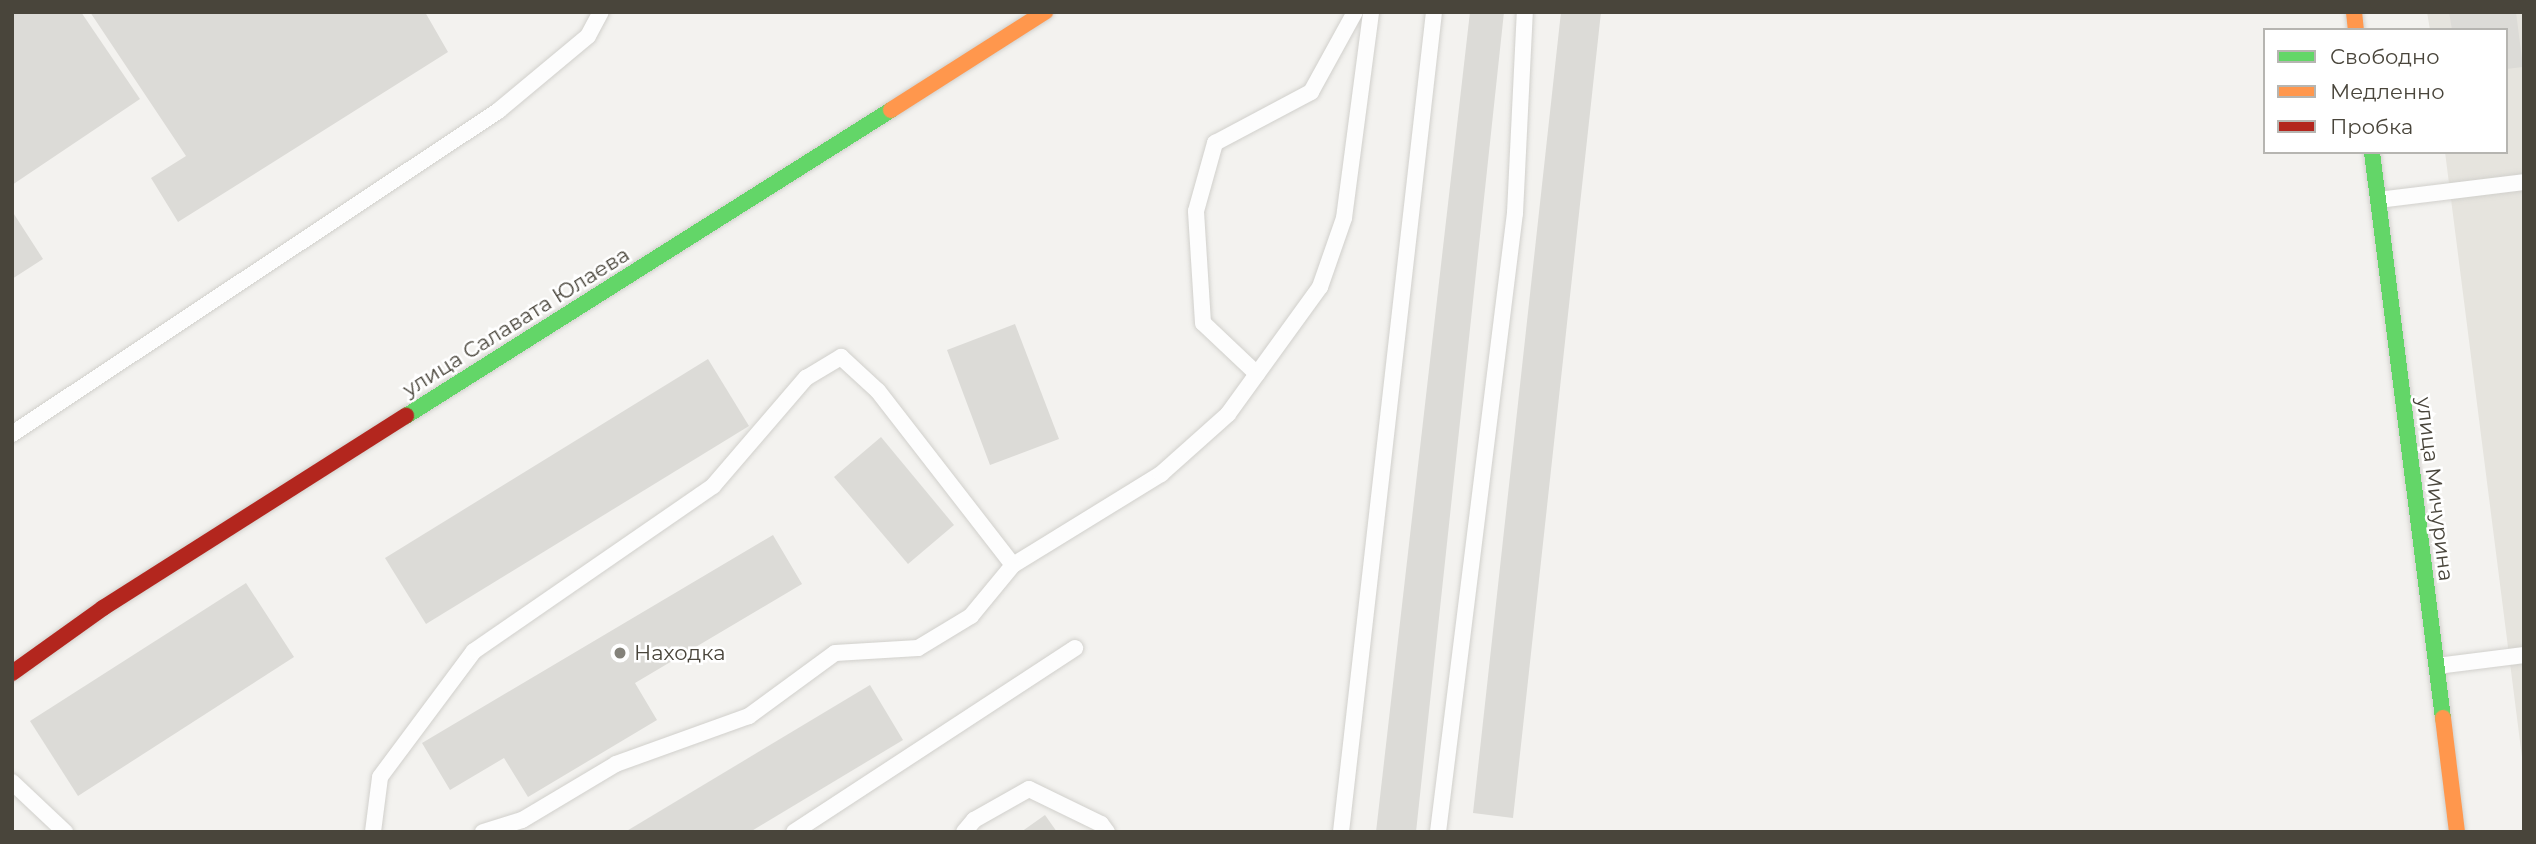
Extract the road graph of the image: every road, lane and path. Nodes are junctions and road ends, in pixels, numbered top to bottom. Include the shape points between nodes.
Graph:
1 (601, 12) edge
2 (1045, 12) edge
3 (1355, 12) edge
4 (1371, 12) edge
5 (1434, 12) edge
6 (1525, 12) edge
7 (2372, 154) edge
8 (2524, 182) edge
9 (2378, 200) junction
10 (1257, 374) junction
11 (12, 434) edge
12 (1013, 565) junction
13 (1075, 648) dead end
14 (2524, 656) edge
15 (2437, 666) junction
16 (12, 673) edge
17 (12, 782) edge
18 (65, 832) edge
19 (373, 832) edge
20 (483, 832) edge
21 (794, 832) edge
22 (964, 832) edge
23 (1107, 832) edge
24 (1341, 832) edge
25 (1438, 832) edge
26 (2458, 832) edge

1 - 11 lane via 588,36 498,111
2 - 16 street, улица Салавата Юлаева via 103,608
3 - 10 lane via 1311,92 1215,143 1196,211 1203,323
4 - 10 lane via 1345,218 1320,287
5 - 24 lane
6 - 25 lane via 1515,213
7 - 9 street, улица Мичурина
8 - 9 lane
9 - 15 street, улица Мичурина
10 - 12 lane via 1228,414 1161,474
12 - 19 lane via 878,391 841,357 806,378 713,485 474,651 380,777
12 - 20 lane via 971,617 918,648 835,653 749,716 616,764 522,820
13 - 21 lane
14 - 15 lane
15 - 26 street, улица Мичурина
17 - 18 lane
22 - 23 lane via 974,820 1029,789 1101,824

